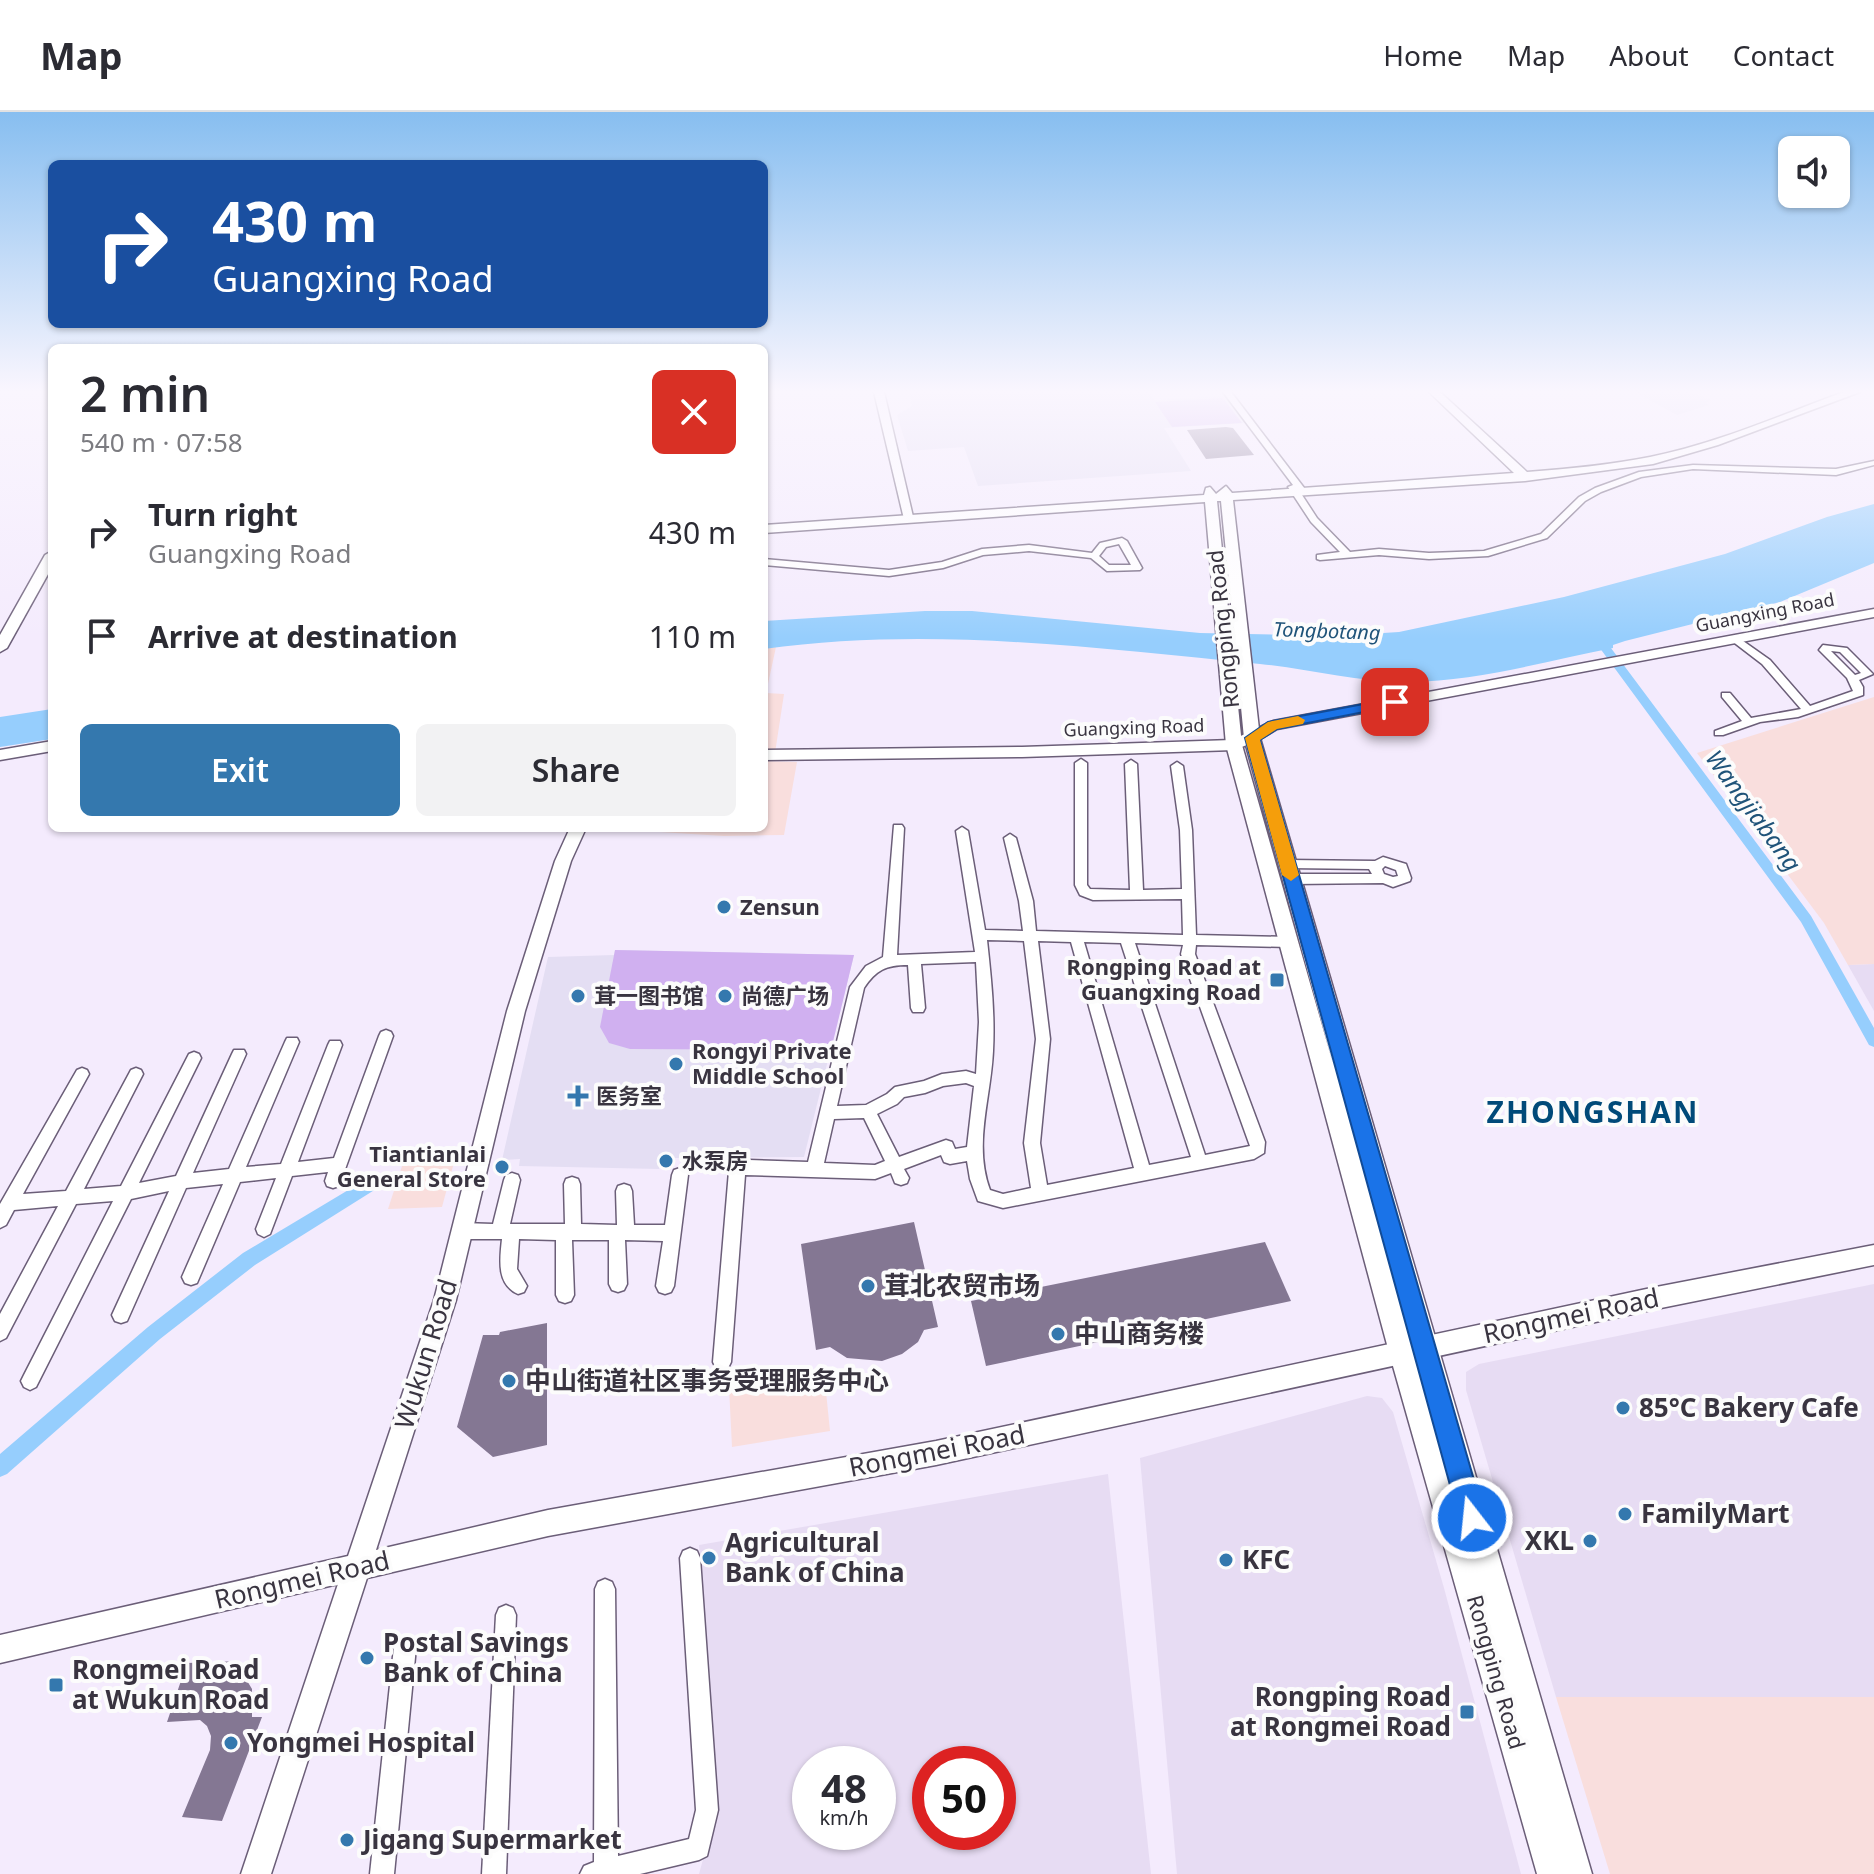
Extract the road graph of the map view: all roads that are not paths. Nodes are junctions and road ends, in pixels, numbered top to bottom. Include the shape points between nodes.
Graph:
1 (899, 474) edge
2 (1286, 474) edge
3 (1484, 474) edge
4 (1644, 474) edge
5 (1297, 489) junction
6 (1227, 499) junction
7 (1211, 500) junction
8 (909, 516) junction
9 (768, 522) edge
10 (768, 529) edge
11 (1348, 555) junction
12 (1094, 556) dead end
13 (1320, 557) dead end
14 (768, 562) edge
15 (47, 581) edge
16 (1871, 616) edge
17 (1736, 639) junction
18 (0, 648) edge
19 (0, 667) edge
20 (1852, 679) dead end
21 (1726, 695) dead end
22 (1808, 710) junction
23 (1749, 722) junction
24 (1719, 733) dead end
25 (1243, 742) junction
26 (48, 747) edge
27 (0, 755) edge
28 (768, 755) edge
29 (1081, 763) dead end
30 (1131, 764) dead end
31 (1177, 766) dead end
32 (898, 828) dead end
33 (962, 831) dead end
34 (576, 832) edge
35 (1010, 838) dead end
36 (1376, 865) junction
37 (1290, 871) junction
38 (1382, 879) junction
39 (1137, 894) junction
40 (1189, 894) junction
41 (982, 935) junction
42 (1030, 936) junction
43 (1076, 937) junction
44 (1126, 938) junction
45 (1190, 940) junction
46 (1289, 942) junction
47 (981, 957) junction
48 (914, 959) junction
49 (890, 960) junction
50 (918, 1008) dead end
51 (386, 1036) dead end
52 (292, 1042) dead end
53 (335, 1045) dead end
54 (239, 1054) dead end
55 (194, 1058) dead end
56 (82, 1074) dead end
57 (136, 1074) dead end
58 (982, 1082) junction
59 (868, 1111) junction
60 (827, 1113) junction
61 (975, 1152) junction
62 (1200, 1162) junction
63 (340, 1164) junction
64 (290, 1168) junction
65 (814, 1171) junction
66 (897, 1172) junction
67 (1143, 1173) junction
68 (235, 1175) junction
69 (680, 1175) dead end
70 (512, 1180) dead end
71 (333, 1181) dead end
72 (180, 1182) junction
73 (572, 1184) dead end
74 (624, 1191) dead end
75 (124, 1193) junction
76 (1040, 1194) junction
77 (71, 1197) junction
78 (9, 1203) junction
79 (0, 1220) edge
80 (264, 1229) dead end
81 (462, 1231) junction
82 (505, 1231) junction
83 (569, 1232) junction
84 (622, 1232) junction
85 (672, 1233) junction
86 (1874, 1255) edge
87 (191, 1277) dead end
88 (618, 1284) dead end
89 (518, 1286) dead end
90 (665, 1286) dead end
91 (565, 1295) dead end
92 (121, 1315) dead end
93 (0, 1332) edge
94 (1413, 1350) junction
95 (722, 1362) dead end
96 (30, 1381) dead end
97 (690, 1558) dead end
98 (359, 1567) junction
99 (605, 1589) dead end
100 (506, 1615) dead end
101 (405, 1647) dead end
102 (0, 1649) edge
103 (599, 1872) edge
104 (256, 1874) edge
105 (382, 1874) edge
106 (494, 1874) edge
107 (1554, 1874) edge
108 (1575, 1874) edge

1 - 8 street
2 - 5 street
3 - 5 main road
4 - 11 street via 1582,499 1531,542 1449,557
5 - 6 main road
5 - 11 street via 1314,520
6 - 7 main road
6 - 25 main road
7 - 8 main road
7 - 25 main road, Rongping Road
8 - 9 main road
8 - 10 main road
11 - 13 street
12 - 14 street via 1029,548 994,550 943,565 874,574
15 - 18 main road
15 - 19 main road
16 - 17 street, Guangxing Road
17 - 22 street via 1766,662
17 - 25 street, Guangxing Road via 1273,725
20 - 22 street via 1859,693
21 - 23 street
22 - 23 street
23 - 24 street
25 - 28 street, Guangxing Road via 1007,753
25 - 37 main road
25 - 46 main road, Rongping Road
26 - 27 street
29 - 39 street via 1081,885 1093,895
30 - 39 street
31 - 40 street
32 - 49 street
33 - 41 street
34 - 81 street, Wukun Road via 516,1011
35 - 42 street
36 - 37 street
36 - 38 street
36 - 38 street via 1388,861 1405,871 1402,880
37 - 38 street
37 - 94 main road
39 - 40 street
40 - 45 street
41 - 42 street
41 - 47 street
42 - 43 street
42 - 76 street via 1043,1039 1032,1143
43 - 44 street
43 - 67 street
44 - 45 street
44 - 62 street
45 - 46 street
45 - 62 street via 1188,954 1258,1148
46 - 94 main road, Rongping Road
47 - 48 street
47 - 58 street via 986,1052
48 - 49 street
48 - 50 street
49 - 60 street via 871,968 857,987
51 - 63 street
52 - 68 street
53 - 64 street
54 - 72 street
55 - 75 street
56 - 78 street
57 - 77 street
58 - 59 street via 956,1077 909,1088
58 - 61 street
59 - 60 street
59 - 66 street
60 - 65 street
61 - 66 street via 950,1157 946,1147
61 - 76 street via 984,1196 1003,1201
62 - 67 street
63 - 64 street
63 - 71 street
64 - 68 street
64 - 80 street
65 - 66 street
65 - 95 street via 737,1171
67 - 76 street
68 - 72 street
68 - 87 street
69 - 85 street
70 - 82 street
72 - 75 street
72 - 92 street
73 - 83 street
74 - 84 street
75 - 77 street
75 - 96 street
77 - 78 street
77 - 93 street
78 - 79 street
81 - 82 street
81 - 98 street, Wukun Road
82 - 83 street
82 - 89 street via 508,1271
83 - 84 street
83 - 91 street
84 - 85 street
84 - 88 street
85 - 90 street
86 - 94 street, Rongmei Road
94 - 98 street, Rongmei Road via 936,1453 548,1523
94 - 107 main road, Rongping Road
94 - 108 main road
97 - 103 street via 707,1810 699,1848
98 - 102 street, Rongmei Road
98 - 104 street, Wukun Road
99 - 103 street
100 - 106 street
101 - 105 street

